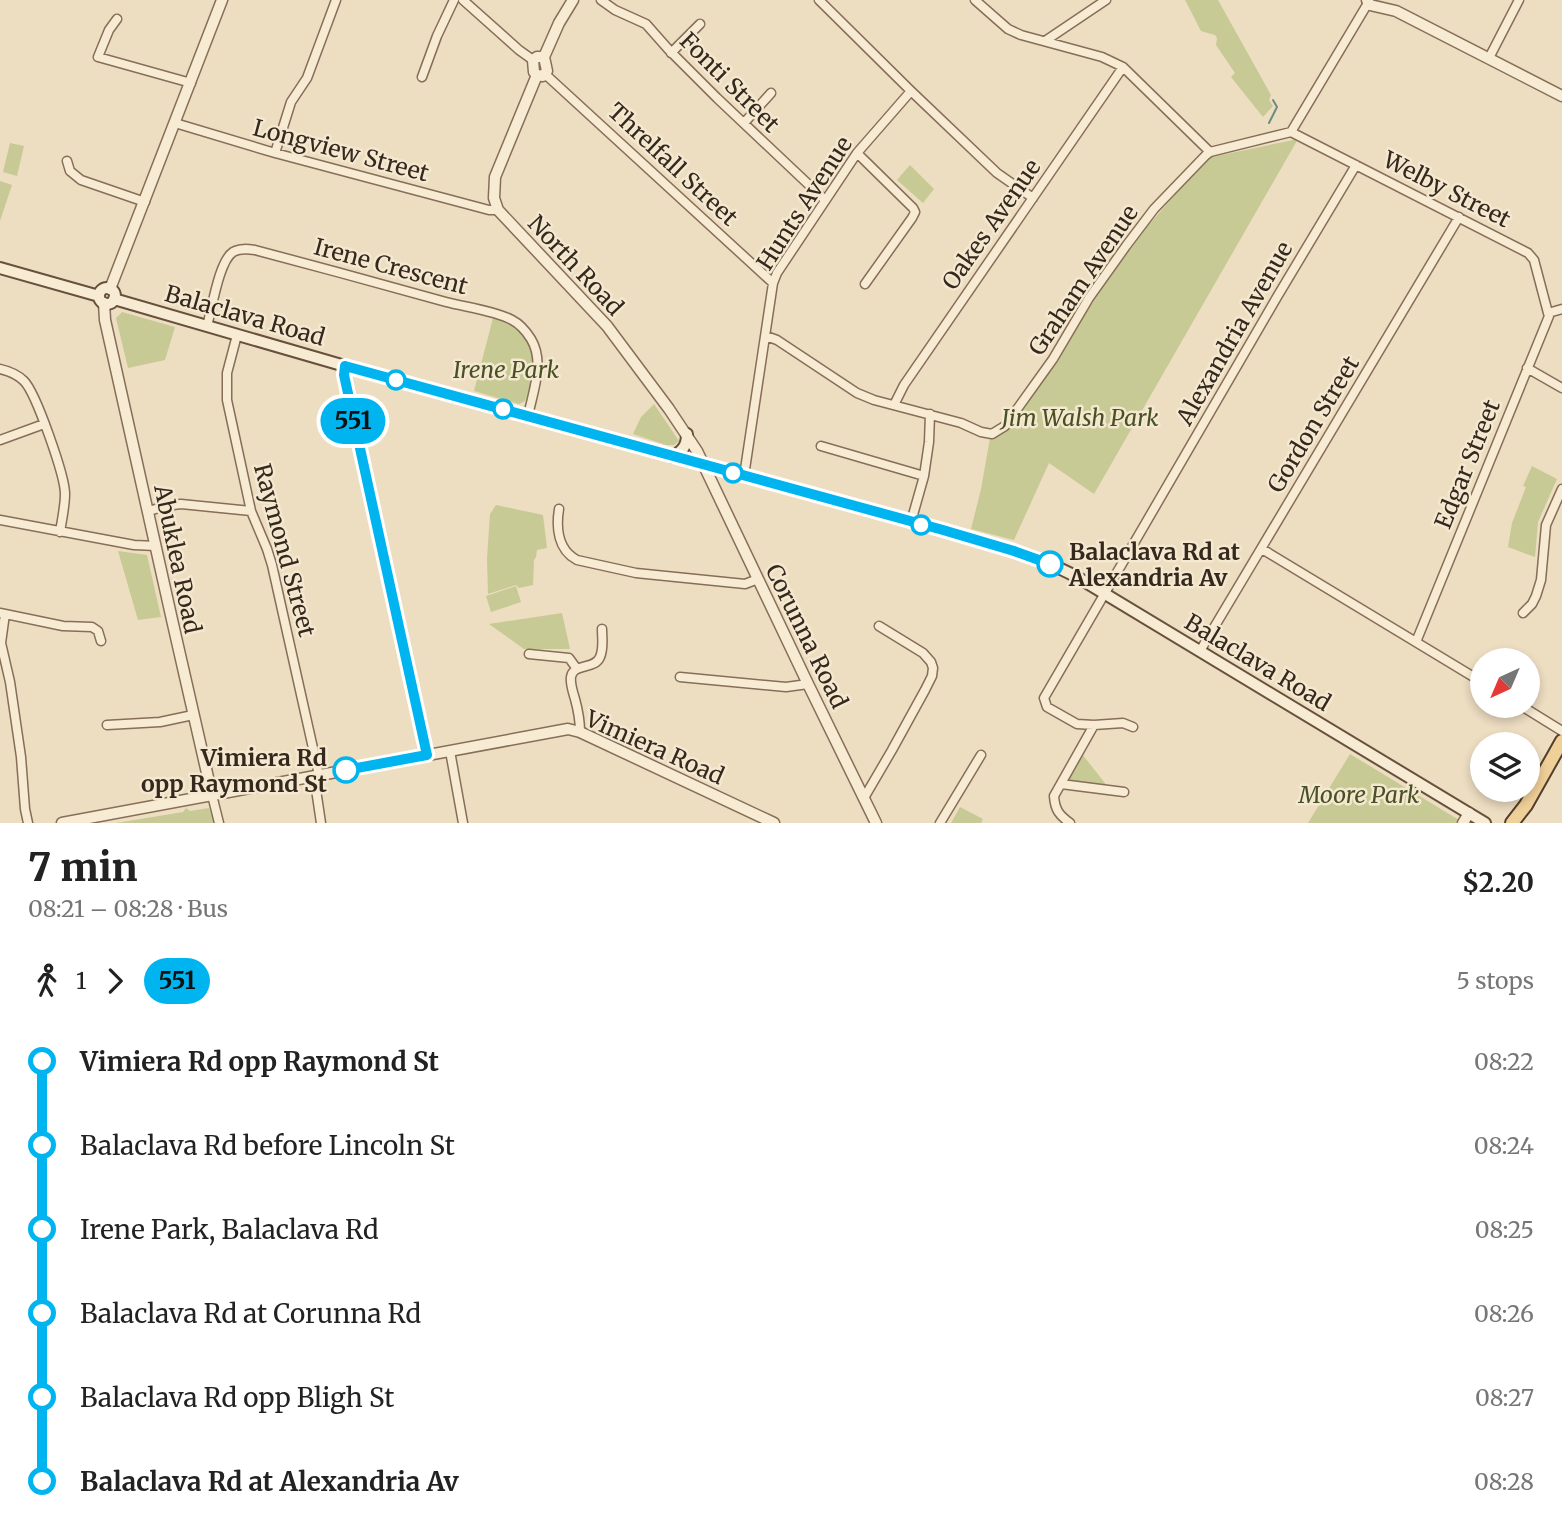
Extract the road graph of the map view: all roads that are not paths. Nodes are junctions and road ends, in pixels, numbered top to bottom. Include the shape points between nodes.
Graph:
1 (222, 0) edge
2 (336, 0) edge
3 (454, 0) edge
4 (463, 0) edge
5 (573, 0) edge
6 (601, 0) edge
7 (818, 0) edge
8 (975, 0) edge
9 (1106, 0) edge
10 (1519, 0) edge
11 (1375, 2) edge
12 (117, 19) dead end
13 (700, 24) dead end
14 (1045, 41) junction
15 (671, 52) junction
16 (544, 57) junction
17 (1489, 58) junction
18 (533, 60) junction
19 (1123, 67) junction
20 (541, 75) junction
21 (422, 77) dead end
22 (191, 83) junction
23 (911, 92) junction
24 (771, 93) dead end
25 (1562, 96) edge
26 (175, 123) junction
27 (744, 123) junction
28 (1292, 132) junction
29 (1210, 152) junction
30 (275, 153) junction
31 (857, 153) junction
32 (67, 161) dead end
33 (1356, 164) junction
34 (1032, 198) junction
35 (825, 201) junction
36 (145, 202) junction
37 (498, 209) junction
38 (1459, 217) junction
39 (0, 268) edge
40 (773, 283) junction
41 (865, 284) dead end
42 (107, 297) junction
43 (1562, 309) edge
44 (1548, 313) junction
45 (207, 326) junction
46 (237, 335) junction
47 (766, 336) junction
48 (345, 366) junction
49 (1528, 368) junction
50 (0, 369) edge
51 (1562, 388) edge
52 (894, 405) junction
53 (930, 414) junction
54 (528, 416) junction
55 (44, 424) junction
56 (687, 434) junction
57 (0, 440) edge
58 (821, 446) dead end
59 (673, 457) junction
60 (704, 465) junction
61 (924, 475) junction
62 (744, 476) junction
63 (1562, 489) edge
64 (1560, 502) edge
65 (559, 509) dead end
66 (149, 511) junction
67 (251, 511) junction
68 (0, 520) edge
69 (911, 522) junction
70 (60, 531) junction
71 (156, 546) junction
72 (1262, 549) junction
73 (758, 579) junction
74 (1104, 593) junction
75 (1523, 613) dead end
76 (3, 614) edge
77 (879, 626) dead end
78 (602, 629) dead end
79 (101, 641) dead end
80 (1416, 642) junction
81 (1200, 651) junction
82 (529, 654) dead end
83 (577, 669) junction
84 (1470, 675) edge
85 (680, 677) dead end
86 (808, 684) junction
87 (193, 715) junction
88 (1540, 717) edge
89 (107, 725) dead end
90 (1094, 725) junction
91 (1133, 727) dead end
92 (1562, 731) edge
93 (580, 732) junction
94 (1562, 741) edge
95 (450, 751) junction
96 (427, 755) junction
97 (981, 755) dead end
98 (317, 776) junction
99 (1061, 784) junction
100 (1124, 792) dead end
101 (212, 794) junction
102 (864, 798) junction
103 (1466, 818) edge
104 (28, 823) edge
105 (62, 823) edge
106 (219, 823) edge
107 (321, 823) edge
108 (463, 823) edge
109 (774, 823) edge
110 (876, 823) edge
111 (940, 823) edge
112 (1070, 823) edge
113 (1485, 823) edge
114 (1512, 823) edge

1 - 22 street
2 - 30 street via 307,78 290,102
3 - 21 street
4 - 18 street
5 - 16 street
6 - 15 street, Fonti Street via 646,24
7 - 23 street
8 - 14 street via 1008,29
9 - 14 street
10 - 17 street
11 - 17 street
11 - 28 street
12 - 22 street via 97,57
13 - 15 street
14 - 19 street
15 - 27 street, Fonti Street
16 - 18 street
16 - 20 street via 547,68
17 - 25 street
18 - 20 street via 534,72
19 - 29 street
19 - 34 street, Oakes Avenue
20 - 37 street, North Road via 495,177
20 - 40 street, Threlfall Street
22 - 26 street
23 - 31 street, Hunts Avenue
23 - 34 street via 997,173
24 - 27 street
26 - 30 street, Longview Street
26 - 36 street
27 - 35 street, Fonti Street
28 - 29 street
28 - 33 street, Welby Street
29 - 53 street, Graham Avenue via 1154,209 1126,246 1005,426 992,434
30 - 37 street, Longview Street
31 - 35 street, Hunts Avenue
31 - 41 street via 915,212
32 - 36 street via 70,171 81,180
33 - 38 street, Welby Street
33 - 74 street, Alexandria Avenue
34 - 52 street, Oakes Avenue
35 - 40 street, Hunts Avenue
36 - 42 street
37 - 56 street, North Road via 607,326
38 - 44 street, Welby Street via 1531,256
38 - 72 street, Gordon Street
39 - 42 main road, Balaclava Road
40 - 47 street, Hunts Avenue
42 - 45 main road, Balaclava Road
42 - 66 street, Abuklea Road via 105,320
43 - 44 street
44 - 49 street, Edgar Street
45 - 46 main road, Balaclava Road
45 - 54 street, Irene Crescent via 223,266 230,254 240,249 504,316 530,337 538,362
46 - 48 main road, Balaclava Road
46 - 67 street, Raymond Street via 226,390
47 - 52 street via 857,393
47 - 62 street, Hunts Avenue
48 - 54 main road, Balaclava Road
48 - 96 street via 346,388
49 - 51 street
49 - 80 street, Edgar Street
50 - 55 street via 25,382
52 - 53 street
53 - 61 street
54 - 59 main road, Balaclava Road
55 - 57 street
55 - 70 street via 63,477
56 - 59 main road via 684,448
56 - 60 street, North Road
58 - 61 street
59 - 60 main road, Balaclava Road
60 - 62 main road, Balaclava Road
60 - 73 street, Corunna Road
61 - 69 street
62 - 69 main road, Balaclava Road
63 - 64 street
64 - 75 street via 1546,525 1536,596
65 - 73 street via 563,547 577,560 636,573 745,584
66 - 67 street via 181,505
66 - 71 street, Abuklea Road
67 - 98 street, Raymond Street via 272,565
68 - 70 street
69 - 74 main road, Balaclava Road via 1028,555
70 - 71 street
71 - 87 street, Abuklea Road
72 - 80 street
72 - 81 street, Gordon Street
73 - 86 street, Corunna Road
74 - 81 main road, Balaclava Road
74 - 90 street, Alexandria Avenue via 1044,698 1047,706 1077,724
76 - 79 street via 92,627
76 - 104 street via 1,643
77 - 102 street via 923,653 933,668 925,691
78 - 83 street via 597,662
80 - 84 street
81 - 103 main road, Balaclava Road
82 - 83 street via 569,658
83 - 93 street via 570,680
85 - 86 street via 786,687
86 - 102 street, Corunna Road
87 - 89 street
87 - 101 street, Abuklea Road
88 - 92 street
90 - 91 street via 1124,723
90 - 99 street
93 - 95 street, Vimiera Road via 553,731
93 - 109 street, Vimiera Road
94 - 114 main road
95 - 96 street, Vimiera Road
95 - 108 street
96 - 98 street, Vimiera Road
97 - 111 street
98 - 101 street, Vimiera Road
98 - 107 street, Raymond Street
99 - 100 street
99 - 112 street via 1054,796 1055,808
101 - 105 street, Vimiera Road
101 - 106 street, Abuklea Road
102 - 110 street, Corunna Road
103 - 113 main road, Balaclava Road

